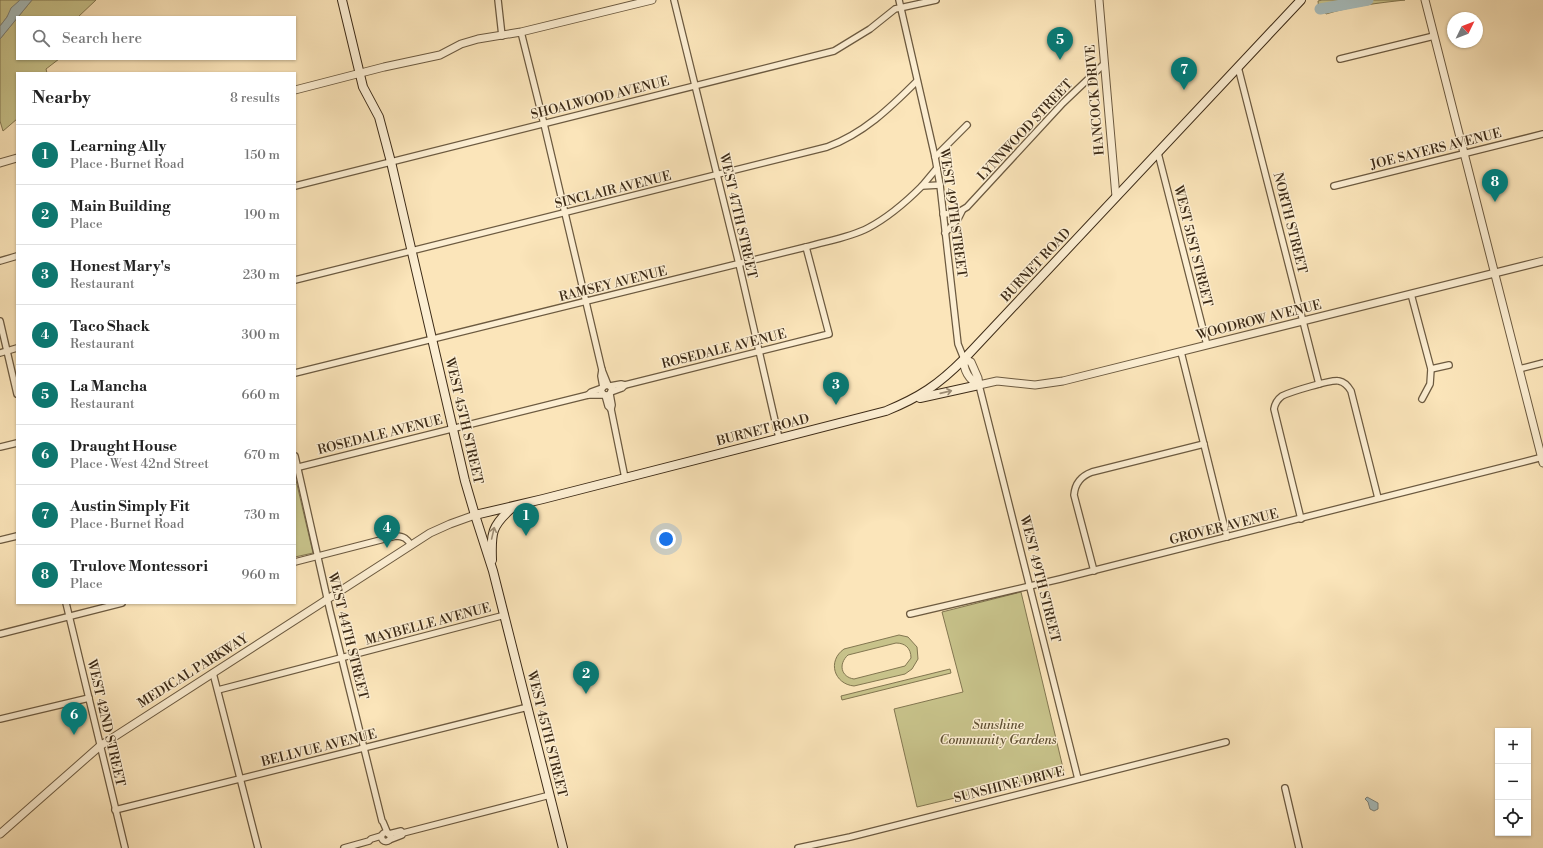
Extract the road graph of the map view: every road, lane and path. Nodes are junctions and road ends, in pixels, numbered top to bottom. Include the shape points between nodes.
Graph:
1 (342, 0) edge
2 (498, 0) edge
3 (652, 0) edge
4 (674, 0) edge
5 (899, 0) edge
6 (936, 0) edge
7 (1099, 0) edge
8 (1301, 0) edge
9 (1426, 0) edge
10 (901, 8) junction
11 (521, 32) junction
12 (502, 36) junction
13 (1434, 36) junction
14 (1340, 60) dead end
15 (1104, 64) junction
16 (1238, 67) junction
17 (359, 73) junction
18 (917, 82) junction
19 (695, 85) junction
20 (296, 90) edge
21 (544, 124) junction
22 (966, 126) dead end
23 (1543, 134) edge
24 (1158, 152) junction
25 (1464, 153) junction
26 (935, 157) junction
27 (16, 158) edge
28 (391, 162) junction
29 (0, 163) edge
30 (937, 168) junction
31 (717, 175) junction
32 (940, 184) junction
33 (296, 186) edge
34 (922, 186) junction
35 (1334, 186) dead end
36 (1116, 197) junction
37 (962, 211) junction
38 (565, 213) junction
39 (943, 214) junction
40 (945, 233) junction
41 (806, 247) junction
42 (412, 251) junction
43 (16, 256) edge
44 (0, 261) edge
45 (1543, 261) edge
46 (738, 264) junction
47 (1495, 273) junction
48 (296, 280) edge
49 (1411, 294) junction
50 (586, 302) junction
51 (0, 321) edge
52 (1303, 321) junction
53 (433, 340) junction
54 (1207, 345) junction
55 (16, 348) edge
56 (7, 351) junction
57 (758, 352) junction
58 (1181, 352) junction
59 (0, 353) edge
60 (964, 359) junction
61 (1543, 363) edge
62 (1450, 365) dead end
63 (1430, 369) junction
64 (1519, 370) junction
65 (296, 373) edge
66 (1319, 384) junction
67 (979, 385) junction
68 (16, 390) edge
69 (606, 390) junction
70 (1422, 399) dead end
71 (913, 400) junction
72 (453, 428) junction
73 (779, 438) junction
74 (16, 443) edge
75 (1204, 444) junction
76 (0, 447) edge
77 (1543, 459) edge
78 (296, 467) edge
79 (625, 478) junction
80 (1378, 498) junction
81 (513, 507) junction
82 (475, 515) junction
83 (1301, 519) junction
84 (16, 536) edge
85 (1227, 537) junction
86 (0, 540) edge
87 (412, 545) junction
88 (318, 556) junction
89 (296, 562) edge
90 (492, 567) junction
91 (1094, 571) junction
92 (1030, 587) junction
93 (327, 601) junction
94 (66, 604) edge
95 (118, 604) edge
96 (910, 614) dead end
97 (505, 615) junction
98 (69, 617) junction
99 (0, 634) edge
100 (341, 657) junction
101 (213, 673) junction
102 (218, 690) junction
103 (89, 698) junction
104 (528, 707) junction
105 (0, 719) edge
106 (1226, 742) dead end
107 (100, 746) junction
108 (364, 748) junction
109 (241, 779) junction
110 (1078, 779) junction
111 (1285, 788) dead end
112 (550, 796) junction
113 (115, 810) junction
114 (0, 834) edge
115 (386, 837) junction
116 (124, 848) edge
117 (258, 848) edge
118 (344, 848) edge
119 (386, 848) edge
120 (390, 848) edge
121 (563, 848) edge
122 (798, 848) edge
123 (1299, 848) edge

1 - 17 main road, WEST 45TH STREET
2 - 12 street
3 - 11 street
4 - 19 street, WEST 47TH STREET
5 - 10 street, WEST 49TH STREET
6 - 10 street, SHOALWOOD AVENUE
7 - 15 street, HANCOCK DRIVE
8 - 16 main road, BURNET ROAD
9 - 13 street
10 - 18 street, WEST 49TH STREET
10 - 19 street, SHOALWOOD AVENUE via 834,51
11 - 12 street
11 - 21 street
12 - 17 street via 478,39 440,55
13 - 14 street
13 - 25 street
15 - 36 street, HANCOCK DRIVE
15 - 37 street, LYNNWOOD STREET via 1063,103
16 - 24 main road, BURNET ROAD
16 - 52 street, NORTH STREET
17 - 20 street
17 - 28 main road, WEST 45TH STREET via 363,87 380,118
18 - 26 street, WEST 49TH STREET
18 - 31 street, SINCLAIR AVENUE via 876,120 841,141 827,147
19 - 21 street, SHOALWOOD AVENUE
19 - 31 street, WEST 47TH STREET
21 - 28 street, SHOALWOOD AVENUE
21 - 38 street
22 - 26 street
23 - 25 street, JOE SAYERS AVENUE
24 - 36 main road, BURNET ROAD
24 - 54 street, WEST 51ST STREET
25 - 35 street, JOE SAYERS AVENUE
25 - 47 street
26 - 30 street, WEST 49TH STREET
27 - 29 street
28 - 33 street, SHOALWOOD AVENUE
28 - 42 main road, WEST 45TH STREET
30 - 32 street, WEST 49TH STREET
30 - 34 street, RAMSEY AVENUE
31 - 38 street, SINCLAIR AVENUE
31 - 46 street, WEST 47TH STREET
32 - 34 street
32 - 39 street, WEST 49TH STREET
34 - 41 street, RAMSEY AVENUE via 899,208 869,227
36 - 60 main road, BURNET ROAD
37 - 39 street
37 - 40 street, LYNNWOOD STREET
38 - 42 street, SINCLAIR AVENUE
38 - 50 street
39 - 40 street, WEST 49TH STREET
40 - 60 street, WEST 49TH STREET via 958,344
41 - 46 street, RAMSEY AVENUE
41 - 57 street, ROSEDALE AVENUE via 829,334
42 - 48 street, SINCLAIR AVENUE
42 - 53 main road, WEST 45TH STREET
43 - 44 street
45 - 47 street, WOODROW AVENUE
46 - 50 street, RAMSEY AVENUE
46 - 57 street, WEST 47TH STREET
47 - 49 street, WOODROW AVENUE
47 - 64 street
49 - 52 street, WOODROW AVENUE
49 - 63 street
50 - 53 street, RAMSEY AVENUE
50 - 69 street
51 - 56 street
52 - 54 street, WOODROW AVENUE
52 - 66 street, NORTH STREET
53 - 65 street, RAMSEY AVENUE
53 - 72 main road, WEST 45TH STREET
54 - 58 street, WOODROW AVENUE
55 - 56 street
56 - 59 street
56 - 68 street
57 - 69 street, ROSEDALE AVENUE via 621,384
57 - 73 street, WEST 47TH STREET
58 - 67 street, WOODROW AVENUE via 1063,381 1035,385 997,381
58 - 75 street
60 - 67 street, WEST 49TH STREET via 971,362
60 - 71 main road, BURNET ROAD
61 - 64 street
62 - 63 street
63 - 70 street via 1430,384
64 - 77 street
66 - 80 street via 1339,381 1348,387 1352,394
66 - 83 street via 1284,395 1276,402 1274,409
71 -> 67 main road
67 - 92 street, WEST 49TH STREET
69 - 72 street, ROSEDALE AVENUE via 592,396
69 - 79 street via 612,405
71 - 73 main road, BURNET ROAD via 886,411
72 - 78 street, ROSEDALE AVENUE
72 - 82 main road, WEST 45TH STREET
73 - 79 main road, BURNET ROAD
74 - 76 street
75 - 85 street
75 - 91 street via 1087,474 1077,482 1074,495
77 - 80 street, GROVER AVENUE
78 - 88 street, WEST 44TH STREET
79 - 81 main road, BURNET ROAD
80 - 83 street, GROVER AVENUE
81 - 82 main road, BURNET ROAD
90 -> 81 main road via 493,532 498,522
82 - 87 street, BURNET ROAD via 440,528
82 - 90 main road, WEST 45TH STREET
83 - 85 street, GROVER AVENUE
84 - 86 street
85 - 91 street, GROVER AVENUE
87 - 88 street via 402,536 396,536
87 - 93 street, MEDICAL PARKWAY
88 - 89 street
88 - 93 street, WEST 44TH STREET
90 - 97 main road, WEST 45TH STREET
91 - 92 street, GROVER AVENUE
92 - 96 street, GROVER AVENUE
92 - 110 street, WEST 49TH STREET
93 - 100 street, WEST 44TH STREET
93 - 101 street, MEDICAL PARKWAY
94 - 98 street, WEST 42ND STREET
95 - 98 street
97 - 100 street, MAYBELLE AVENUE
97 - 104 main road, WEST 45TH STREET
98 - 99 street
98 - 103 street, WEST 42ND STREET
100 - 102 street, MAYBELLE AVENUE
100 - 108 street, WEST 44TH STREET
101 - 102 street
101 - 107 street, MEDICAL PARKWAY
102 - 109 street
103 - 105 street
103 - 107 street, WEST 42ND STREET
104 - 108 street, BELLVUE AVENUE
104 - 112 main road, WEST 45TH STREET
106 - 110 street, SUNSHINE DRIVE
107 - 113 street, WEST 42ND STREET
107 - 114 street, MEDICAL PARKWAY
108 - 109 street, BELLVUE AVENUE
108 - 115 street, WEST 44TH STREET
109 - 113 street, BELLVUE AVENUE
109 - 117 street
110 - 122 street, SUNSHINE DRIVE
111 - 123 street
112 - 115 street via 403,833 402,836
112 - 121 main road, WEST 45TH STREET
113 - 116 street, WEST 42ND STREET
115 - 118 street via 370,839
115 - 119 street, WEST 44TH STREET
115 - 120 street, WEST 44TH STREET

